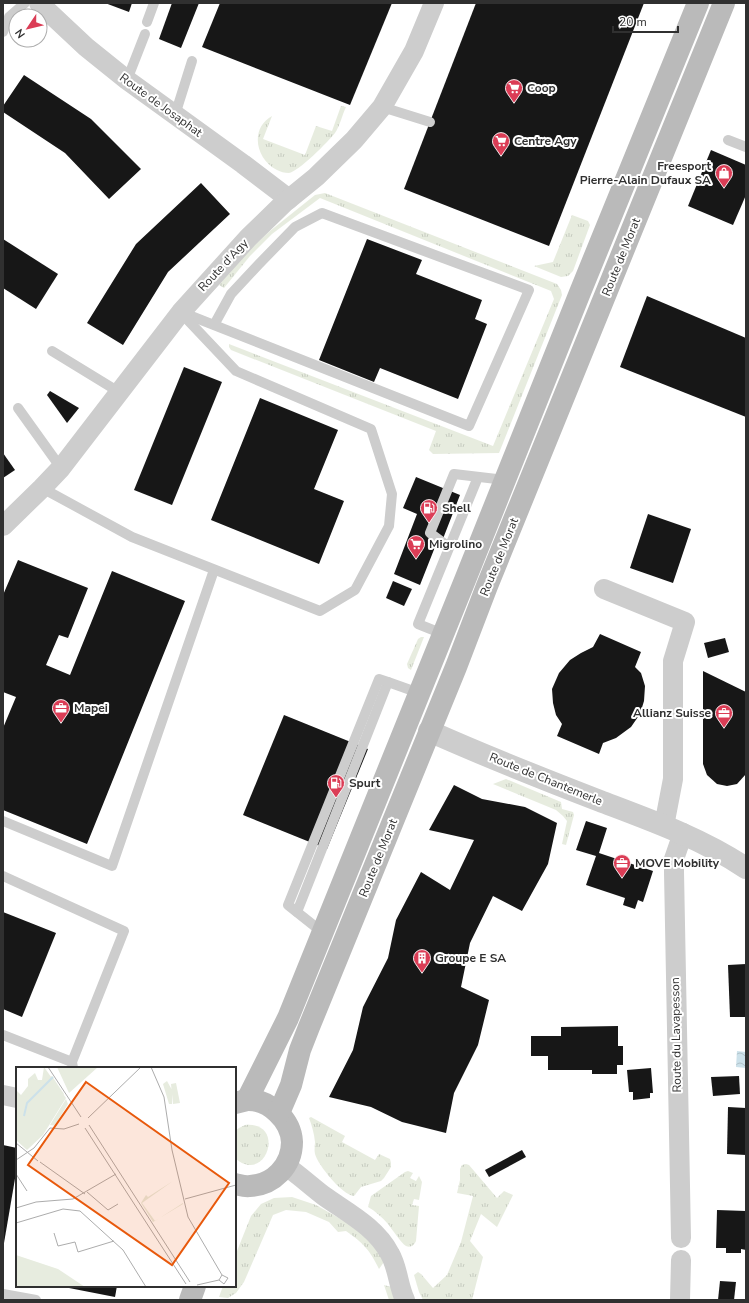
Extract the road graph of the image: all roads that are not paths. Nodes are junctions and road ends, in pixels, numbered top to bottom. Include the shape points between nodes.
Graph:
1 (24, 3) edge
2 (40, 3) edge
3 (154, 3) edge
4 (434, 3) edge
5 (698, 3) edge
6 (724, 3) edge
7 (147, 22) dead end
8 (3, 32) edge
9 (145, 34) dead end
10 (192, 61) dead end
11 (127, 80) junction
12 (382, 107) junction
13 (175, 115) junction
14 (430, 122) dead end
15 (728, 140) dead end
16 (746, 147) edge
17 (289, 199) junction
18 (181, 312) junction
19 (214, 325) junction
20 (52, 351) dead end
21 (119, 392) junction
22 (18, 408) dead end
23 (61, 468) junction
24 (478, 477) junction
25 (505, 480) junction
26 (42, 488) junction
27 (3, 526) edge
28 (449, 547) junction
29 (214, 570) junction
30 (604, 588) dead end
31 (443, 634) junction
32 (419, 693) junction
33 (429, 731) junction
34 (3, 821) edge
35 (674, 830) junction
36 (746, 868) edge
37 (3, 876) edge
38 (322, 932) junction
39 (3, 1035) edge
40 (73, 1065) edge
41 (3, 1095) edge
42 (16, 1098) edge
43 (241, 1102) edge
44 (278, 1113) junction
45 (286, 1166) junction
46 (236, 1184) edge
47 (681, 1238) dead end
48 (681, 1260) dead end
49 (3, 1294) edge
50 (36, 1300) edge
51 (405, 1300) edge
52 (680, 1300) edge

1 - 8 lane via 9,17
2 - 11 street, Route de Josaphat via 86,47
3 - 7 lane
4 - 12 street, Route d'Agy via 414,51
5 - 25 main road, Route de Morat
6 - 33 main road, Route de Morat
9 - 11 lane
10 - 13 lane
11 - 13 street, Route de Josaphat
12 - 14 lane
12 - 17 street, Route d'Agy via 354,140
13 - 17 street, Route de Josaphat
15 - 16 lane
17 - 18 street, Route d'Agy via 248,238
18 - 19 lane
18 - 21 street, Route d'Agy
18 - 29 lane via 236,371 371,429 392,494 389,526 355,590 320,611
19 - 19 lane via 231,294 259,264 295,227 322,212 529,290 469,426
20 - 21 lane
21 - 23 street, Route d'Agy
22 - 23 lane
23 - 26 street, Route d'Agy
24 - 25 lane
24 - 28 lane
24 - 28 lane via 454,474 430,533
25 - 31 main road, Route de Morat
26 - 27 street, Route d'Agy
26 - 29 lane via 132,537
28 - 31 lane via 418,624
29 - 34 lane via 112,866
30 - 35 street via 684,622 673,661
31 - 32 main road, Route de Morat
32 - 38 main road, Route de Morat
32 - 38 lane via 388,682 297,912
33 - 35 street, Route de Chantemerle
33 - 44 main road, Route de Morat via 309,1027 291,1085
35 - 36 street, Route de Chantemerle via 725,854
35 - 47 street, Route du Lavapesson
37 - 40 lane via 124,930
38 - 43 main road, Route de Morat via 288,1018
39 - 40 lane
41 - 42 street
43 - 44 main road, Route de Morat via 258,1101
44 - 45 main road, Route de Morat via 289,1129 292,1142
45 - 46 main road via 276,1177 263,1184
45 - 51 street via 322,1195 362,1221 377,1235 390,1254
48 - 52 street
49 - 50 lane

